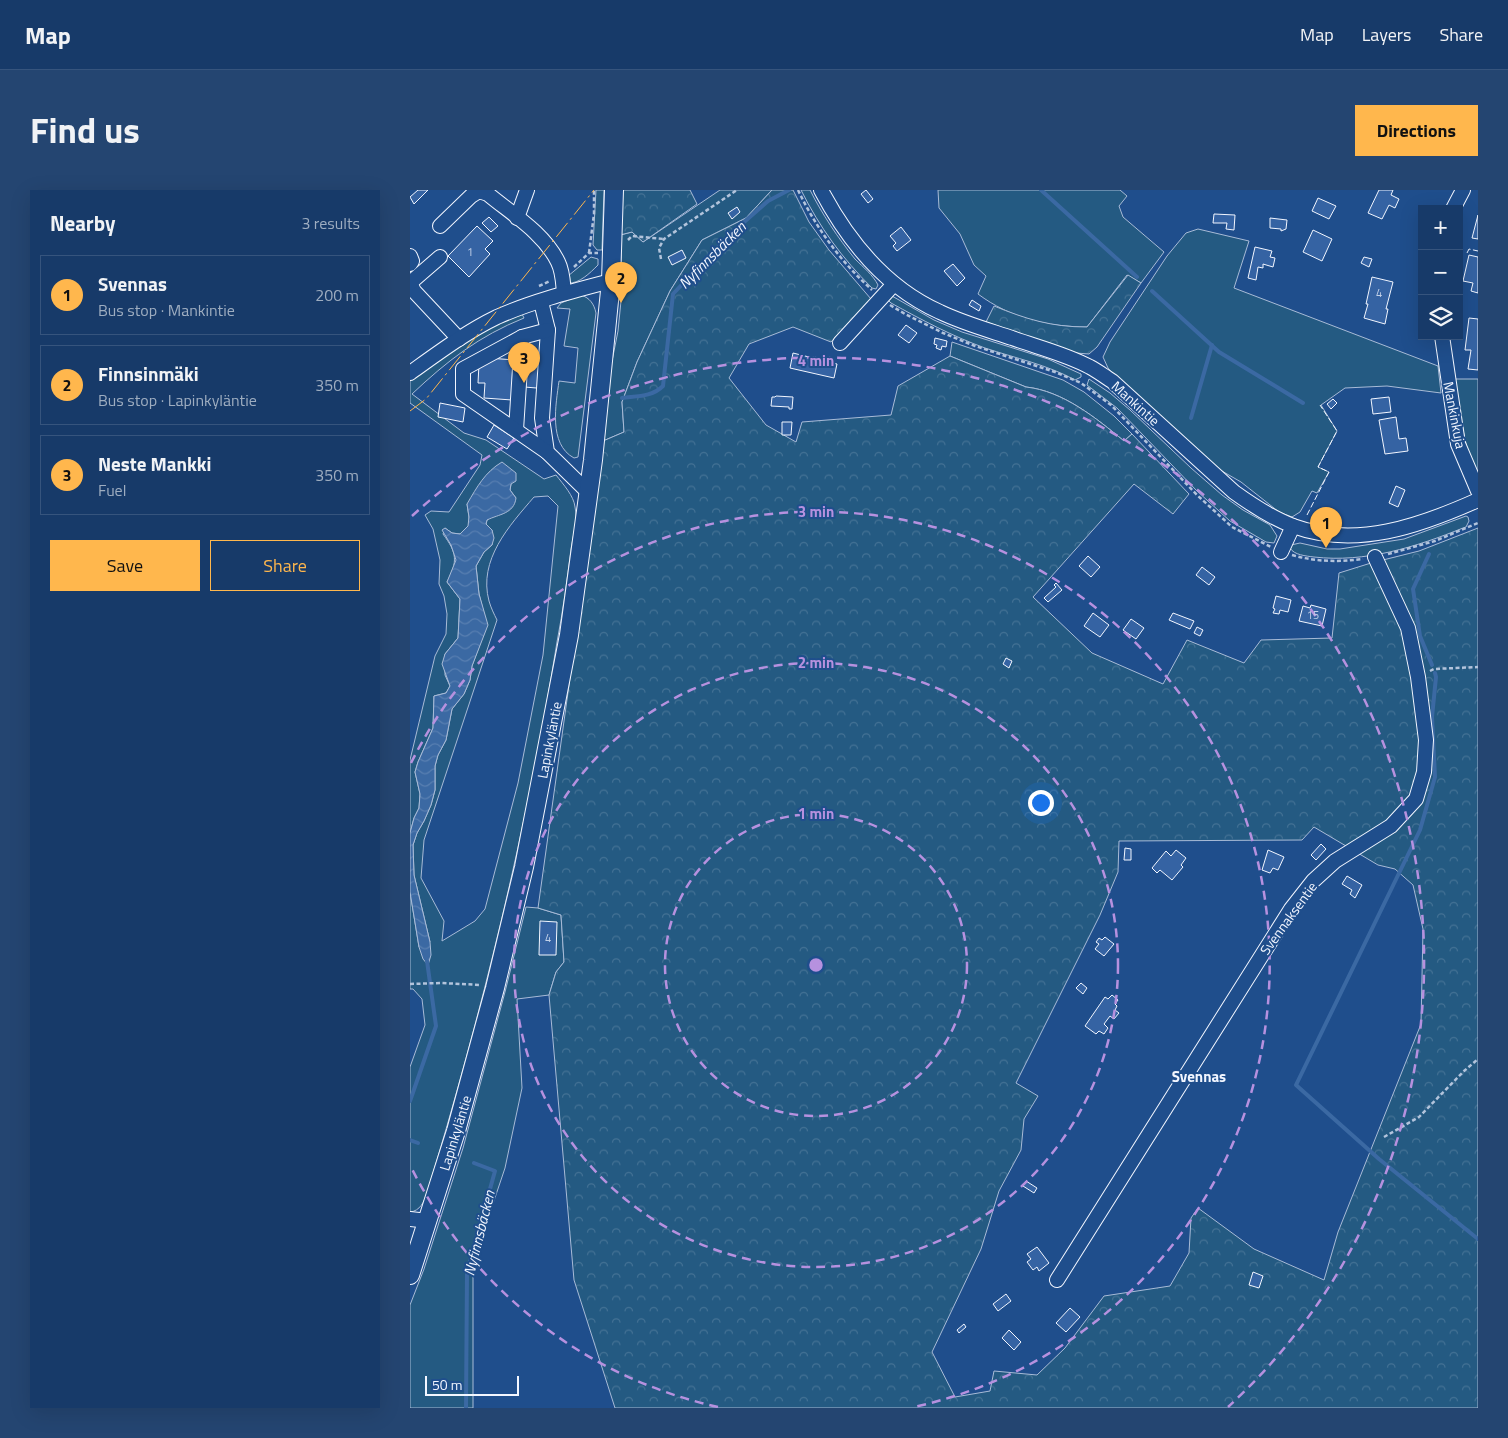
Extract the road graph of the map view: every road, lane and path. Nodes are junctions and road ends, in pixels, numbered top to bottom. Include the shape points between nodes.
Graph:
1 (527, 190) edge
2 (594, 190) edge
3 (614, 190) edge
4 (737, 190) edge
5 (798, 190) edge
6 (820, 190) edge
7 (1463, 190) edge
8 (1455, 205) edge
9 (517, 218) junction
10 (440, 226) dead end
11 (664, 239) junction
12 (623, 245) dead end
13 (589, 253) dead end
14 (410, 256) edge
15 (440, 257) dead end
16 (661, 259) dead end
17 (410, 264) edge
18 (611, 281) junction
19 (410, 283) edge
20 (894, 284) junction
21 (564, 293) junction
22 (881, 298) junction
23 (541, 302) junction
24 (548, 330) junction
25 (522, 336) junction
26 (459, 338) junction
27 (1443, 340) edge
28 (840, 343) dead end
29 (410, 373) edge
30 (516, 430) junction
31 (547, 452) junction
32 (1478, 491) edge
33 (588, 492) junction
34 (1197, 495) dead end
35 (1478, 500) edge
36 (1474, 519) dead end
37 (1477, 524) edge
38 (1293, 526) junction
39 (1281, 552) dead end
40 (1375, 557) joint
41 (1478, 667) edge
42 (1418, 677) junction
43 (410, 984) edge
44 (494, 988) junction
45 (1478, 1059) edge
46 (1384, 1137) dead end
47 (410, 1219) edge
48 (428, 1221) junction
49 (410, 1275) edge
50 (1057, 1280) dead end

1 - 9 street
2 - 13 path
3 - 18 main road, Lapinkyläntie
4 - 11 path
5 - 22 path via 818,228 861,280
6 - 20 street, Mankintie via 845,232
7 - 8 street
9 - 10 street via 488,194 479,191
9 - 21 street via 533,230 554,254
11 - 12 path via 632,236
11 - 16 path via 659,248
14 - 17 street
15 - 19 street
18 - 21 street
18 - 33 main road, Lapinkyläntie
19 - 26 street
20 - 22 street
20 - 38 street, Mankintie via 939,312 1090,367 1112,381 1234,492 1256,508
21 - 23 street
22 - 28 street
22 - 34 path via 904,314 944,333 1081,383 1111,405
23 - 24 street
23 - 26 street via 498,317
24 - 25 street
24 - 31 street via 542,418
25 - 30 street
25 - 30 street via 464,369 463,394
26 - 29 street
27 - 32 street, Mankinkuja via 1458,444
30 - 31 street
31 - 33 street
33 - 44 main road, Lapinkyläntie via 566,654 526,859
35 - 38 street, Mankintie via 1412,527 1388,532 1337,535
36 - 37 path
37 - 40 path via 1426,544
38 - 39 street
40 - 42 street, Svennaksentie via 1408,628
41 - 42 path via 1434,669
42 - 50 street, Svennaksentie via 1426,740 1424,772 1416,799 1391,826 1335,861 1313,881 1291,909
43 - 44 path via 480,984
44 - 48 main road, Lapinkyläntie
45 - 46 path via 1419,1117
47 - 48 street
48 - 49 main road, Lapinkyläntie

